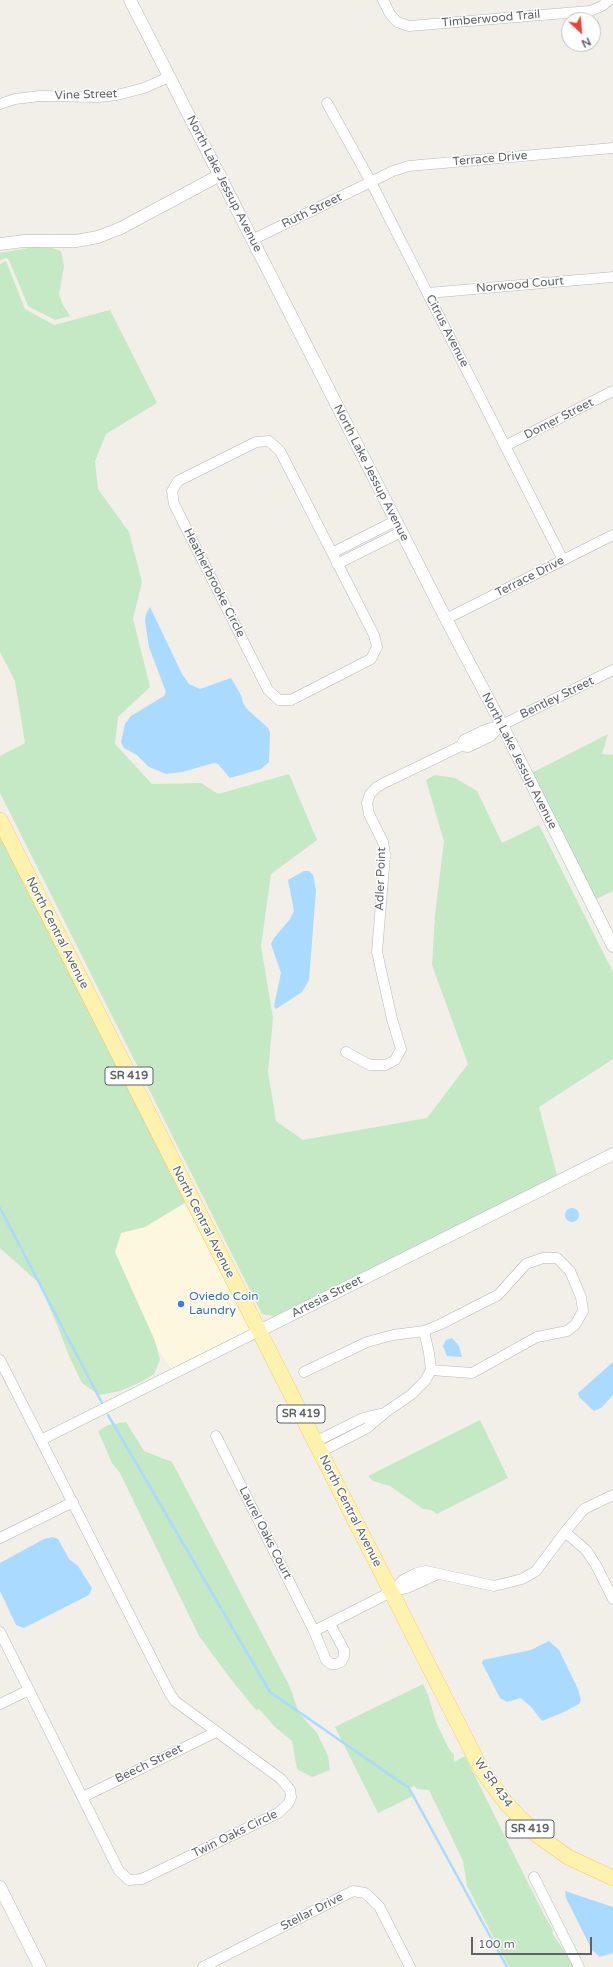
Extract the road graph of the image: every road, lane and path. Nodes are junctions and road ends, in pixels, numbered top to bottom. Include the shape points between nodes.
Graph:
1 (130, 0) edge
2 (382, 0) edge
3 (609, 0) edge
4 (169, 77) junction
5 (327, 103) dead end
6 (0, 104) edge
7 (613, 148) edge
8 (220, 175) junction
9 (371, 182) junction
10 (252, 240) junction
11 (0, 244) edge
12 (613, 277) edge
13 (428, 293) junction
14 (613, 391) edge
15 (505, 446) junction
16 (395, 521) junction
17 (401, 532) junction
18 (613, 535) edge
19 (360, 538) junction
20 (366, 549) junction
21 (332, 553) junction
22 (563, 560) junction
23 (337, 564) junction
24 (446, 620) junction
25 (613, 670) edge
26 (502, 725) junction
27 (0, 820) edge
28 (613, 946) edge
29 (346, 1052) dead end
30 (613, 1154) edge
31 (259, 1331) junction
32 (424, 1331) junction
33 (0, 1360) edge
34 (431, 1370) junction
35 (304, 1372) dead end
36 (3, 1376) edge
37 (216, 1436) dead end
38 (42, 1440) junction
39 (317, 1447) junction
40 (613, 1495) edge
41 (73, 1502) junction
42 (565, 1532) junction
43 (0, 1538) edge
44 (391, 1592) junction
45 (613, 1599) edge
46 (330, 1624) junction
47 (314, 1631) junction
48 (0, 1632) edge
49 (29, 1690) junction
50 (0, 1704) edge
51 (216, 1732) junction
52 (472, 1753) joint
53 (83, 1797) junction
54 (534, 1877) dead end
55 (613, 1878) edge
56 (0, 1887) edge
57 (40, 1967) edge
58 (203, 1967) edge
59 (410, 1967) edge
60 (579, 1967) edge

1 - 4 street, North Lake Jessup Avenue
2 - 3 street, Timberwood Trail via 397,22 409,26 590,11
4 - 6 street, Vine Street via 144,88 117,95 40,96
4 - 8 street, North Lake Jessup Avenue
5 - 9 street, Citrus Avenue
7 - 9 street, Terrace Drive via 409,166
8 - 10 street, North Lake Jessup Avenue
8 - 11 street via 121,228 98,237 76,241 24,241
9 - 10 street, Ruth Street
9 - 13 street, Citrus Avenue
10 - 16 street, North Lake Jessup Avenue
12 - 13 street, Norwood Court
13 - 15 street, Citrus Avenue
14 - 15 street, Domer Street
15 - 22 street, Citrus Avenue
16 - 17 street, North Lake Jessup Avenue
16 - 19 street
17 - 20 street
17 - 24 street, North Lake Jessup Avenue
18 - 22 street, Terrace Drive
19 - 20 street
19 - 21 street
20 - 23 street
21 - 23 street, Heatherbrooke Circle
21 - 23 street, Heatherbrooke Circle via 280,451 269,441 256,442 178,482 172,491 174,504 268,690 279,700 291,700 371,659 377,647 374,635
22 - 24 street, Terrace Drive
24 - 26 street, North Lake Jessup Avenue
25 - 26 street, Bentley Street
26 - 28 street, North Lake Jessup Avenue
26 - 29 street, Adler Point via 464,740 461,746 377,787 370,794 367,803 369,814 383,842 385,855 377,952 401,1049 395,1060 386,1065 370,1065
27 - 31 main road, North Central Avenue / SR 419
30 - 31 street, Artesia Street
31 - 38 street, Artesia Street
31 - 39 main road, North Central Avenue / SR 419
32 - 34 street
32 - 34 street via 498,1295 526,1264 543,1258 557,1258 570,1271 581,1297 583,1311 575,1325 567,1331 537,1337 472,1373
32 - 35 street via 393,1334 367,1342
33 - 36 street, Twin Oaks Circle
34 - 39 street via 425,1381 412,1394 367,1428
36 - 38 street, Twin Oaks Circle
37 - 47 street, Laurel Oaks Court
38 - 41 street, Twin Oaks Circle
39 - 44 main road, North Central Avenue / SR 419
40 - 42 street via 584,1509
41 - 43 street
41 - 51 street, Twin Oaks Circle via 170,1694 175,1701
42 - 44 street via 536,1572 510,1583 494,1586 438,1574
42 - 45 street via 589,1555
44 - 46 street
44 - 52 main road, North Central Avenue / SR 419
46 - 47 street
46 - 47 street, Laurel Oaks Court via 344,1650 341,1662 331,1664 326,1660
48 - 49 street, Twin Oaks Circle
49 - 50 street
49 - 53 street, Twin Oaks Circle
51 - 53 street, Beech Street
51 - 53 street, Twin Oaks Circle via 286,1784 291,1797 285,1808 136,1881 129,1880 119,1871
52 - 55 main road, W SR 434 / SR 419 via 492,1786 537,1835 568,1857
54 - 60 street
56 - 57 street
58 - 59 street, Stellar Drive via 353,1892 365,1893 379,1906

